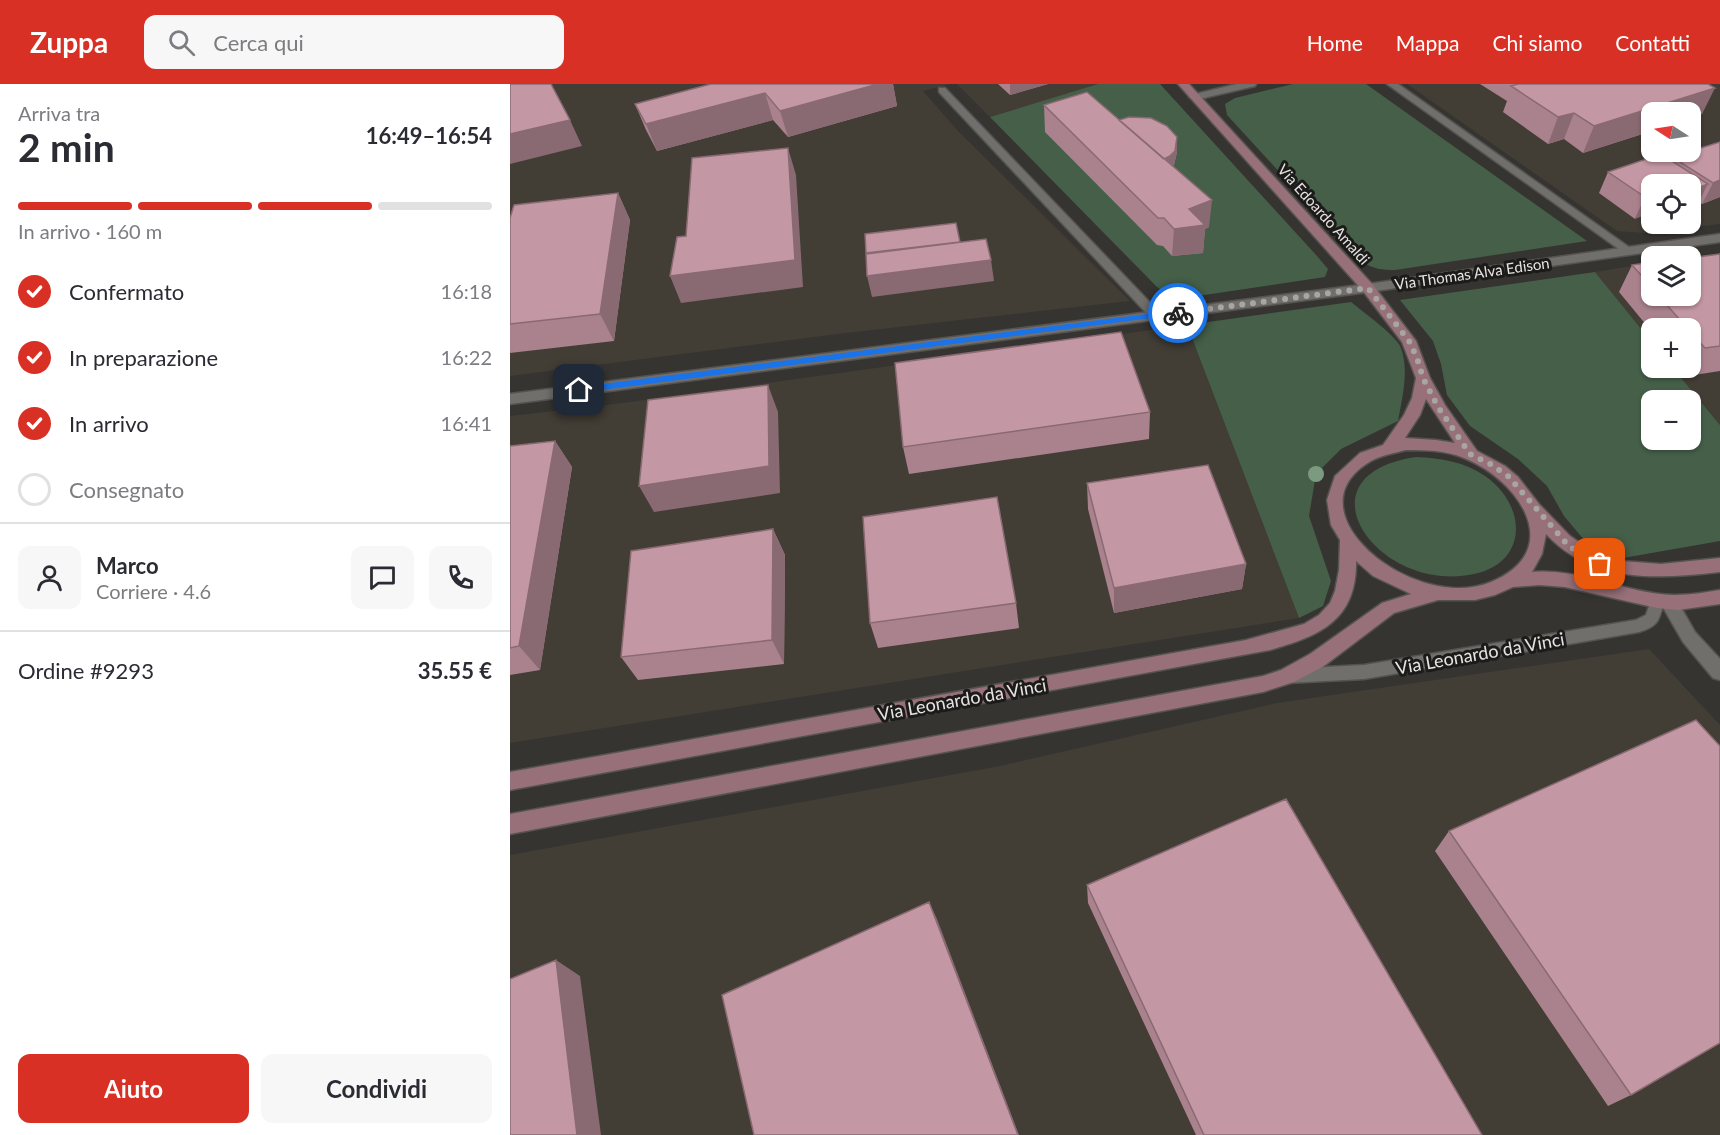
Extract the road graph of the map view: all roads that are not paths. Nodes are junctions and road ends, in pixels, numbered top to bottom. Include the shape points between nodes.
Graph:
1 (1184, 84) edge
2 (1251, 84) edge
3 (1392, 84) edge
4 (942, 90) dead end
5 (1195, 97) junction
6 (1720, 238) edge
7 (1627, 250) junction
8 (1368, 288) junction
9 (1156, 316) junction
10 (1423, 378) junction
11 (510, 399) edge
12 (1390, 447) junction
13 (1470, 454) junction
14 (1532, 507) junction
15 (1347, 542) junction
16 (1720, 565) edge
17 (1512, 580) junction
18 (1437, 593) junction
19 (1720, 597) edge
20 (1663, 602) junction
21 (1720, 672) edge
22 (1287, 676) junction
23 (510, 781) edge
24 (510, 824) edge

1 - 5 main road, Via Edoardo Amaldi
2 - 5 street
3 - 7 lane
4 - 9 lane
5 - 8 main road, Via Edoardo Amaldi
6 - 7 street, Via Thomas Alva Edison
7 - 8 street, Via Thomas Alva Edison
8 - 9 street, Via Thomas Alva Edison
8 - 10 main road, Via Edoardo Amaldi via 1409,341
9 - 11 street, Via Thomas Alva Edison
10 - 12 main road via 1417,409
10 - 13 main road, Via Edoardo Amaldi
12 - 13 main road via 1438,445
12 - 15 main road via 1359,460 1340,483 1335,511
13 - 14 main road via 1508,476
14 - 16 main road via 1567,544 1600,564 1637,572
14 - 17 main road via 1537,523 1536,546 1526,568
15 - 18 main road via 1375,570 1415,589
15 - 23 main road, Via Leonardo da Vinci via 1347,585 1338,609 1321,624 1295,636 1222,653
17 - 18 main road via 1478,593
17 - 20 main road via 1565,580
18 - 22 main road, Via Leonardo da Vinci via 1388,608 1317,660
19 - 20 main road
20 - 21 street
20 - 22 lane, Via Leonardo da Vinci via 1652,619 1639,626 1364,672
22 - 24 main road, Via Leonardo da Vinci via 1235,691

